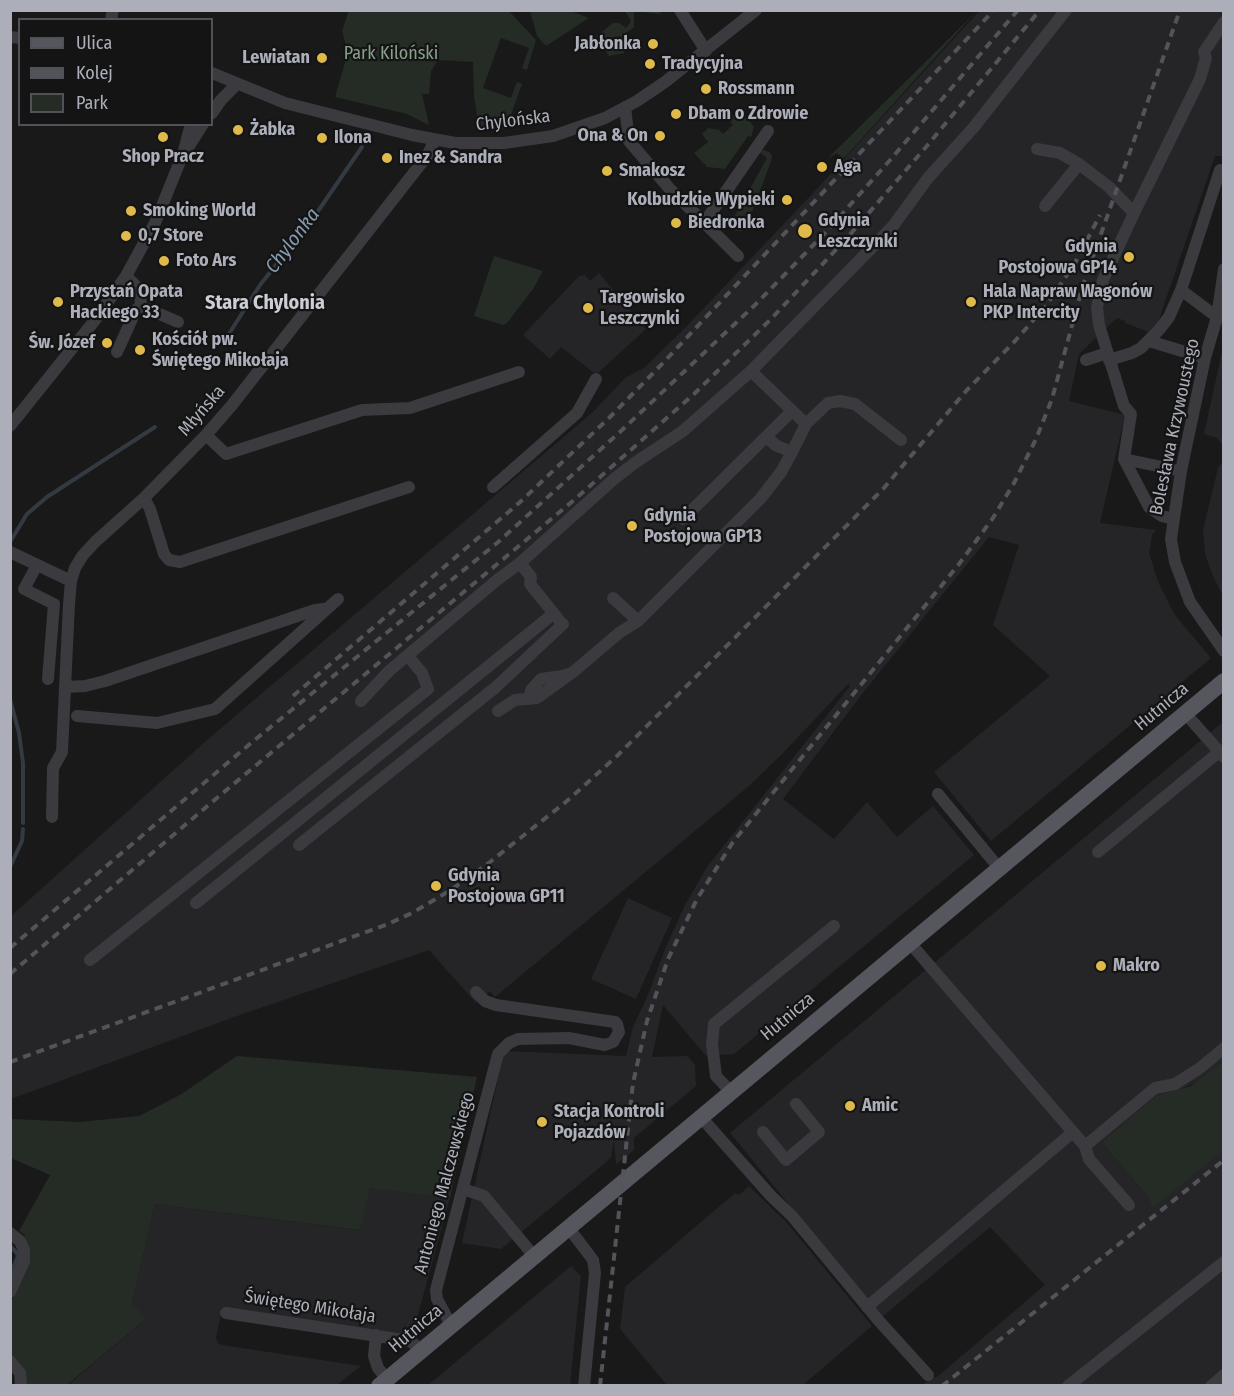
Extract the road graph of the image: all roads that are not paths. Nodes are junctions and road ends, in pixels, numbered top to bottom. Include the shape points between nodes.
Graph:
1 (680, 10) edge
2 (756, 10) edge
3 (1066, 10) edge
4 (1224, 22) edge
5 (706, 51) junction
6 (213, 73) edge
7 (237, 84) junction
8 (625, 107) junction
9 (213, 112) edge
10 (190, 126) edge
11 (202, 126) edge
12 (768, 131) dead end
13 (435, 140) junction
14 (1036, 149) dead end
15 (183, 154) junction
16 (1079, 164) junction
17 (1220, 170) dead end
18 (1045, 206) dead end
19 (1134, 213) junction
20 (704, 223) junction
21 (738, 256) dead end
22 (1224, 269) edge
23 (126, 276) junction
24 (1181, 290) junction
25 (141, 306) junction
26 (1217, 317) junction
27 (178, 322) dead end
28 (1149, 341) junction
29 (117, 352) dead end
30 (1108, 356) junction
31 (1205, 358) junction
32 (1086, 360) dead end
33 (751, 371) junction
34 (519, 372) dead end
35 (596, 379) dead end
36 (792, 411) junction
37 (806, 424) junction
38 (10, 426) edge
39 (206, 435) junction
40 (766, 437) junction
41 (901, 440) dead end
42 (792, 452) junction
43 (1124, 459) junction
44 (1181, 471) junction
45 (409, 487) dead end
46 (493, 487) dead end
47 (144, 498) junction
48 (683, 519) dead end
49 (1173, 519) junction
50 (10, 552) edge
51 (520, 563) junction
52 (37, 565) junction
53 (71, 581) junction
54 (338, 598) dead end
55 (613, 598) dead end
56 (326, 609) junction
57 (553, 614) junction
58 (638, 621) junction
59 (1224, 651) edge
60 (408, 656) junction
61 (48, 679) dead end
62 (1224, 681) edge
63 (65, 687) junction
64 (361, 701) dead end
65 (498, 711) dead end
66 (1185, 712) junction
67 (77, 716) dead end
68 (1221, 755) edge
69 (938, 794) dead end
70 (52, 817) dead end
71 (299, 845) dead end
72 (1098, 852) dead end
73 (999, 868) junction
74 (196, 903) dead end
75 (834, 926) dead end
76 (910, 943) junction
77 (90, 960) dead end
78 (476, 992) dead end
79 (1224, 1048) edge
80 (730, 1091) junction
81 (796, 1104) dead end
82 (700, 1116) junction
83 (763, 1132) dead end
84 (1072, 1132) junction
85 (1085, 1146) junction
86 (463, 1189) junction
87 (1129, 1205) dead end
88 (568, 1227) junction
89 (10, 1233) edge
90 (534, 1256) junction
91 (1224, 1262) edge
92 (10, 1292) edge
93 (867, 1307) junction
94 (226, 1313) dead end
95 (451, 1325) junction
96 (376, 1335) junction
97 (422, 1350) junction
98 (10, 1361) edge
99 (928, 1375) dead end
100 (1224, 1376) edge
101 (383, 1382) edge
102 (21, 1386) edge
103 (584, 1386) edge
104 (1068, 1386) edge
105 (1211, 1386) edge

1 - 5 street
2 - 5 street, Chylońska
3 - 33 street via 897,220
4 - 19 street via 1204,52 1200,79
5 - 8 street, Chylońska
6 - 7 street, Chylońska
7 - 9 street
7 - 13 street, Chylońska via 285,103
8 - 13 street, Chylońska via 574,130 524,141 479,144
8 - 20 street via 629,141
10 - 15 street
11 - 15 street
12 - 20 street
13 - 39 street, Młyńska via 427,156
14 - 16 street via 1060,153
15 - 23 street via 155,223
16 - 18 street
16 - 19 street
17 - 24 street
19 - 30 street via 1098,298 1099,325
20 - 21 street
22 - 26 street, Bolesława Krzywoustego
23 - 25 street via 140,290
23 - 38 street
24 - 26 street
24 - 28 street via 1169,316
25 - 27 street
25 - 29 street
26 - 31 street, Bolesława Krzywoustego
28 - 30 street via 1132,353
28 - 31 street
30 - 32 street
30 - 43 street via 1124,406 1131,414
31 - 44 street, Bolesława Krzywoustego
33 - 36 street
33 - 51 street via 683,432 614,479
34 - 39 street via 410,408 362,410 226,454
35 - 46 street via 577,413
36 - 37 street
36 - 40 street
37 - 41 street via 828,403 840,401 855,404
37 - 42 street
39 - 47 street, Młyńska
40 - 42 street
40 - 48 street
42 - 58 street via 761,498
43 - 44 street
43 - 49 street via 1149,507
44 - 49 street, Bolesława Krzywoustego
45 - 47 street via 180,562 169,560 164,554
47 - 53 street, Młyńska via 83,555
49 - 59 street, Bolesława Krzywoustego via 1172,551 1181,581 1190,602
50 - 52 street
51 - 57 street
51 - 60 street
52 - 53 street
52 - 61 street via 24,589 54,604
53 - 63 street, Młyńska
54 - 56 street
55 - 58 street
56 - 63 street via 105,681
56 - 67 street via 215,709 157,723
57 - 71 street via 566,627
57 - 74 street
58 - 65 street via 546,694 515,700
60 - 64 street
60 - 77 street via 422,673 428,689
62 - 66 main road, Hutnicza
63 - 70 street, Młyńska via 62,752 53,768
66 - 68 street
66 - 73 main road, Hutnicza
68 - 72 street
69 - 73 street
73 - 76 main road, Hutnicza
75 - 80 street via 714,1024 716,1076
76 - 80 main road, Hutnicza
76 - 84 street
78 - 86 street, Antoniego Malczewskiego via 489,1004 611,1022 619,1028 616,1039 605,1045 569,1038 523,1038 502,1048
79 - 85 street via 1175,1084 1155,1088
80 - 82 main road, Hutnicza
81 - 83 street via 819,1132 786,1160
82 - 88 main road, Hutnicza
82 - 93 street via 792,1216
84 - 85 street
84 - 93 street
85 - 87 street via 1089,1159
86 - 90 street via 484,1196
86 - 95 street, Antoniego Malczewskiego via 436,1290
88 - 90 main road, Hutnicza
88 - 103 street via 593,1260 595,1273
89 - 92 street via 20,1240 24,1250 24,1261
90 - 95 main road, Hutnicza
91 - 104 street
93 - 99 street
94 - 96 street, Świętego Mikołaja
95 - 97 main road, Hutnicza
96 - 97 street, Świętego Mikołaja via 410,1341
96 - 101 street via 374,1356
97 - 101 main road, Hutnicza
98 - 102 street via 20,1373
100 - 105 street

